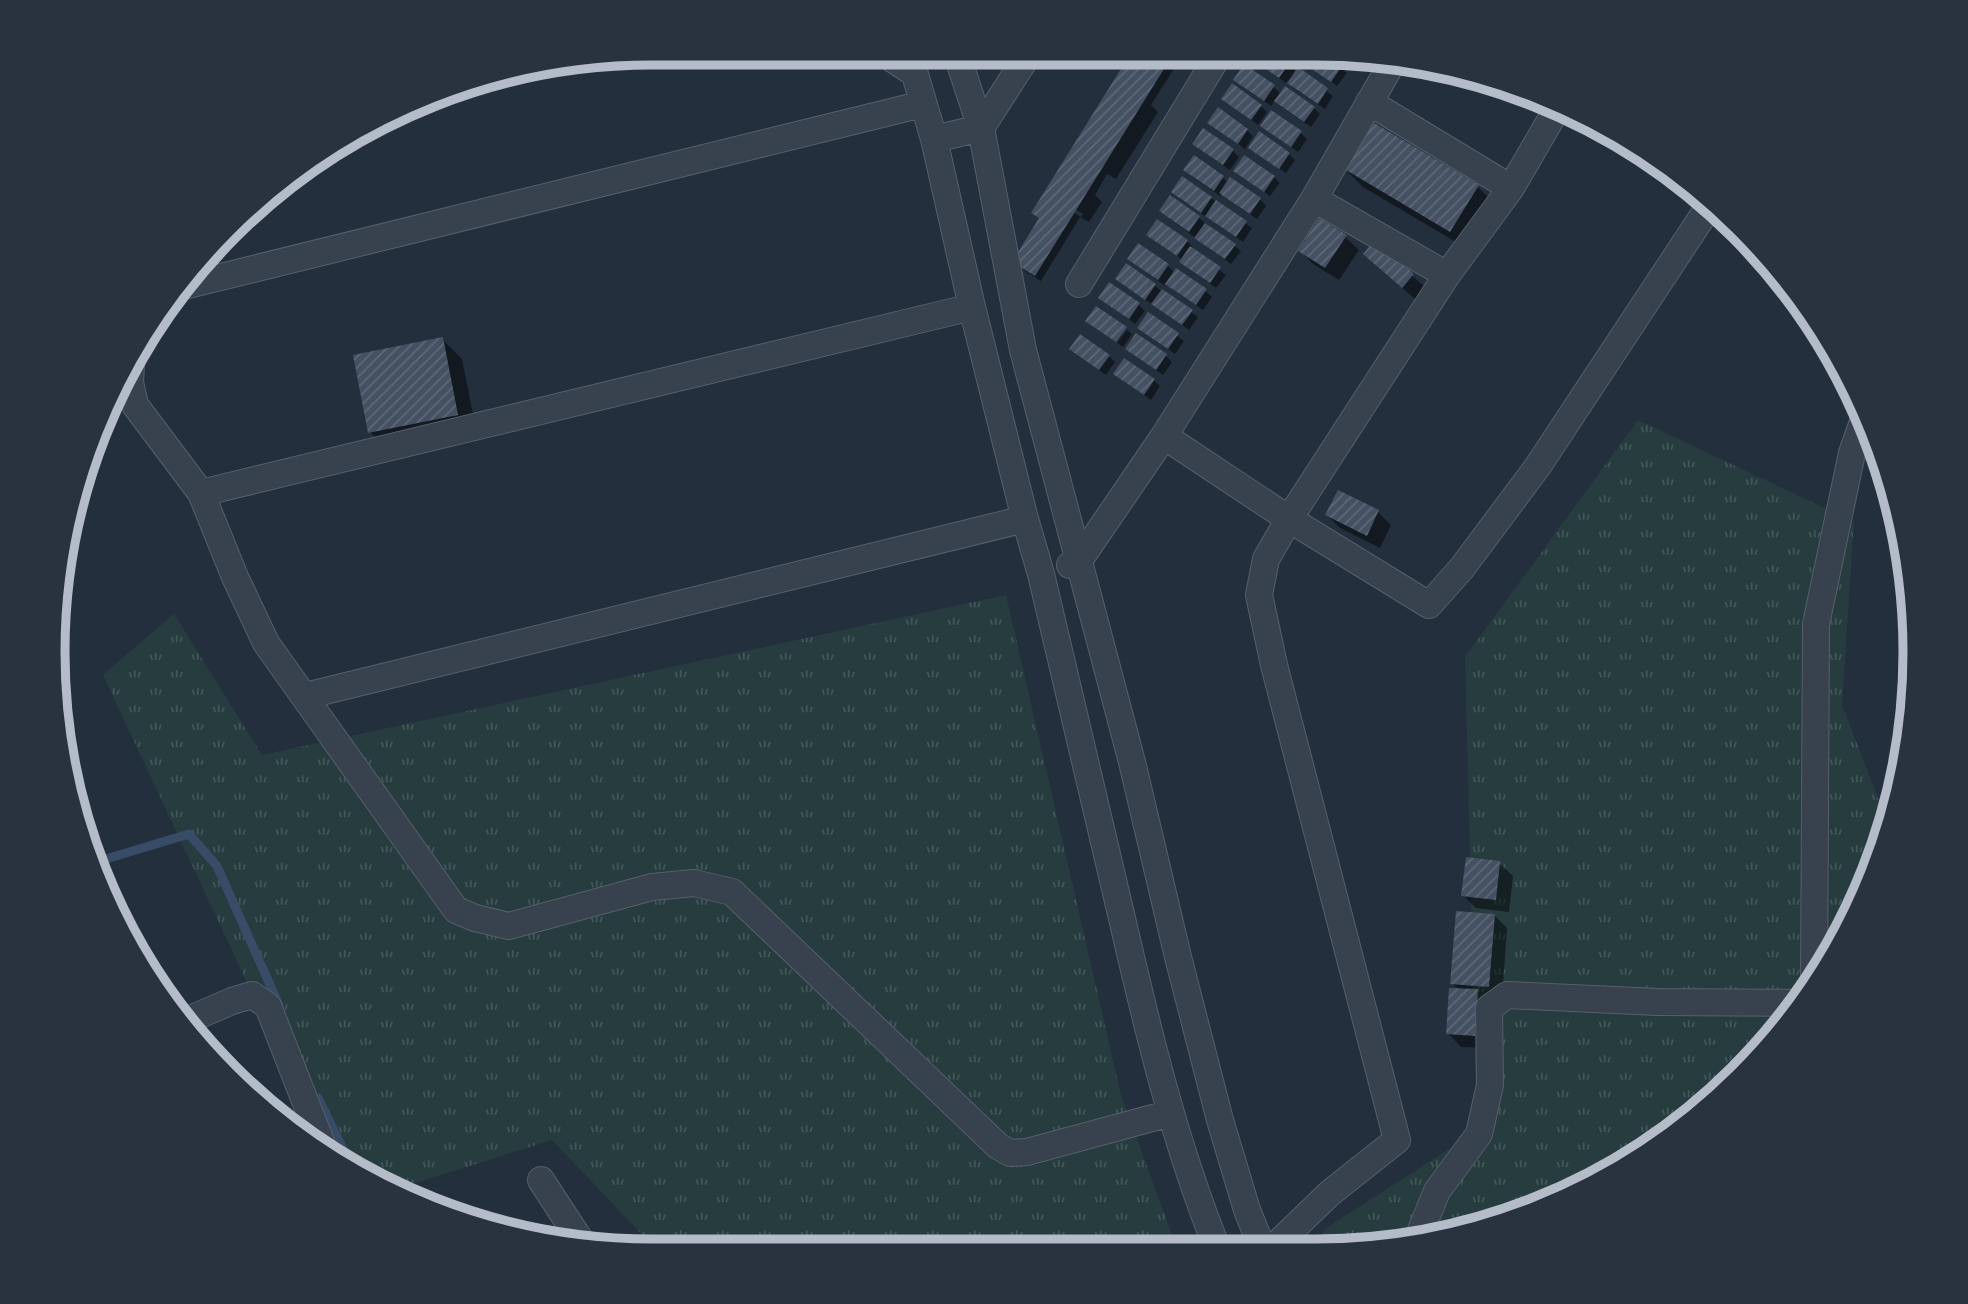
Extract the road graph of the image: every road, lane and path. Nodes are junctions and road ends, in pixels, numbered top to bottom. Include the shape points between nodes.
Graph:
1 (911, 65) edge
2 (960, 65) edge
3 (1022, 65) edge
4 (1213, 65) edge
5 (1388, 70) edge
6 (1369, 102) junction
7 (923, 104) junction
8 (1554, 115) edge
9 (981, 128) junction
10 (934, 139) junction
11 (1511, 188) junction
12 (1314, 199) junction
13 (1705, 212) edge
14 (1447, 275) junction
15 (195, 283) edge
16 (1079, 284) dead end
17 (972, 307) junction
18 (130, 382) edge
19 (1860, 429) edge
20 (1164, 436) junction
21 (201, 493) junction
22 (1025, 519) junction
23 (1289, 519) junction
24 (1079, 562) junction
25 (1041, 574) junction
26 (305, 696) junction
27 (1814, 963) edge
28 (1786, 1003) edge
29 (193, 1018) edge
30 (1171, 1114) junction
31 (300, 1120) edge
32 (541, 1180) dead end
33 (1421, 1230) edge
34 (576, 1234) edge
35 (1213, 1239) edge
36 (1259, 1239) edge
37 (1282, 1239) edge

1 - 7 street
2 - 9 street
3 - 9 street
4 - 16 street
5 - 6 street
6 - 11 street
6 - 12 street
7 - 10 street
7 - 15 street
8 - 11 street
9 - 10 street
9 - 24 street via 1023,349
10 - 17 street
11 - 14 street
12 - 14 street
12 - 20 street
13 - 23 street via 1538,466 1429,605
14 - 23 street
17 - 21 street
17 - 22 street
18 - 21 street via 135,405
19 - 27 street via 1816,624
20 - 23 street
20 - 24 street
21 - 26 street via 266,643
22 - 25 street
22 - 26 street
23 - 37 street via 1266,559 1259,595 1397,1140 1329,1193
24 - 25 street
24 - 36 street via 1220,1121
25 - 30 street
26 - 30 street via 456,910 509,926 652,887 694,883 733,892 1010,1153
28 - 33 street via 1507,995 1489,1008 1490,1085 1479,1134 1437,1191
29 - 31 street via 252,995 268,1006
30 - 35 street
32 - 34 street

